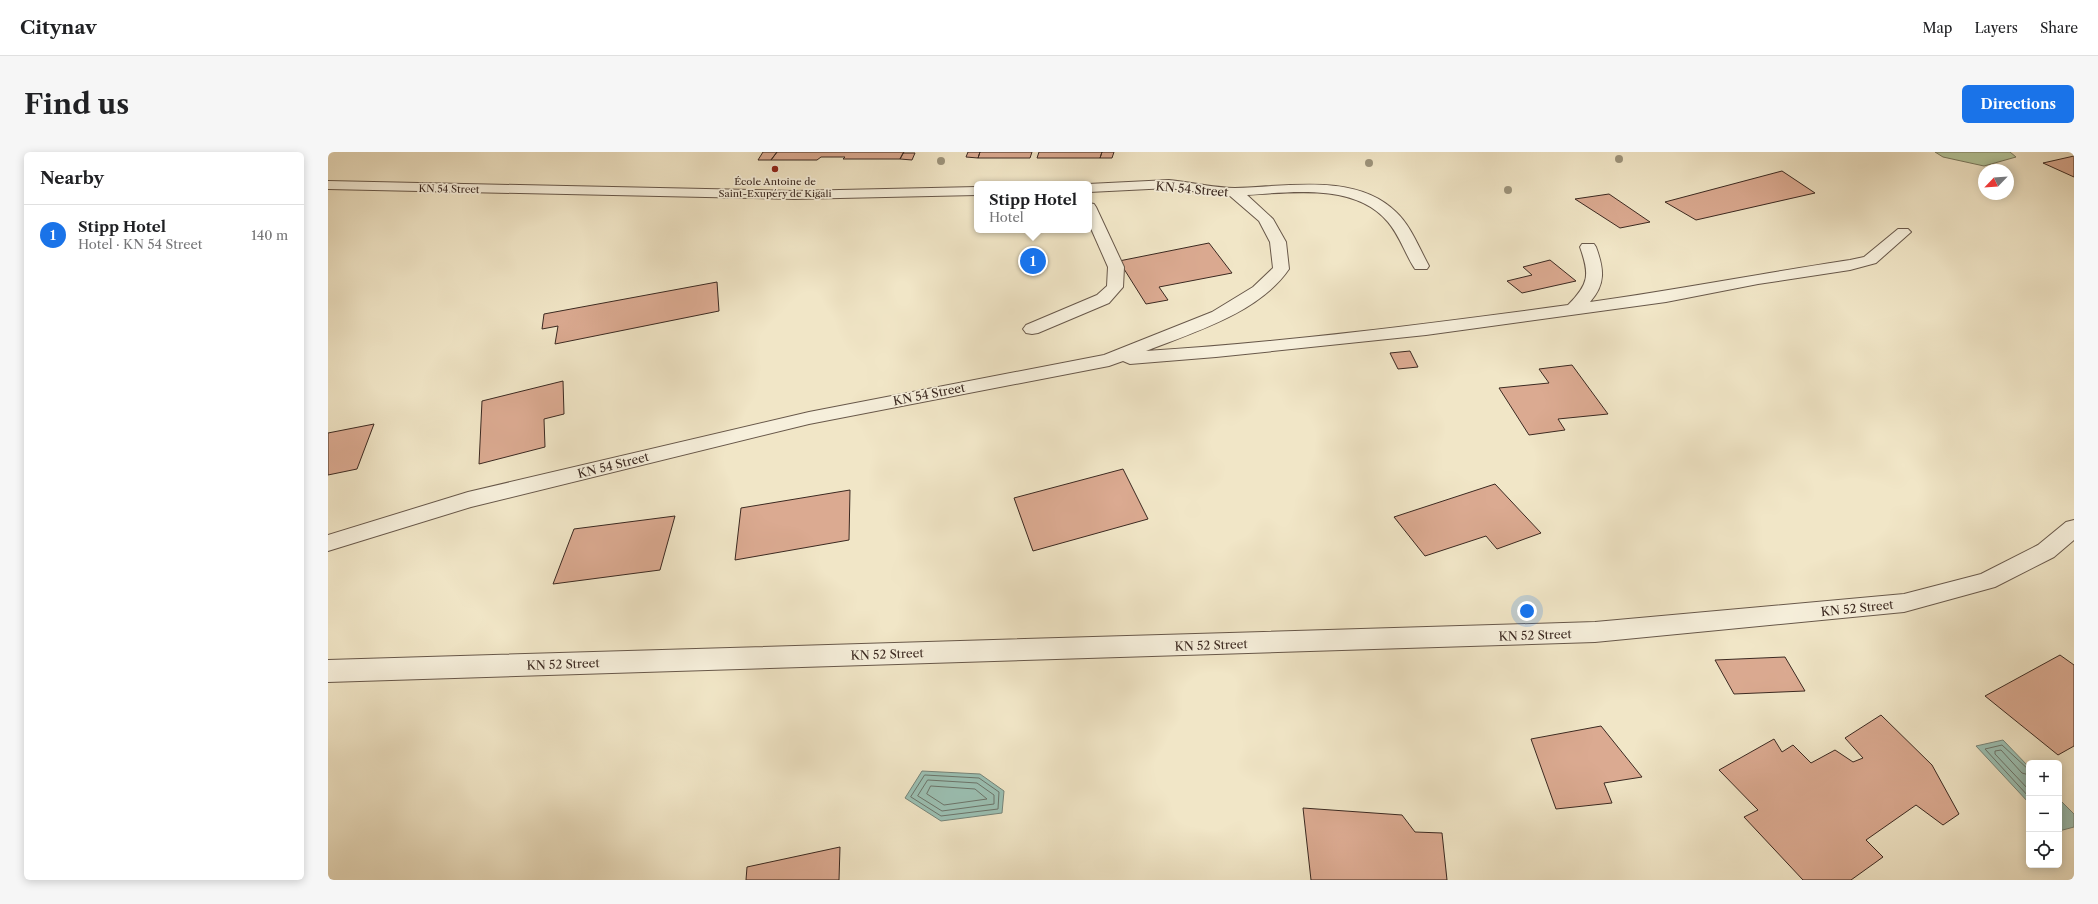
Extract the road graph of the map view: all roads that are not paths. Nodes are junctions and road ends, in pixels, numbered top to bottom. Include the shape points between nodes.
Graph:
1 (328, 185) edge
2 (1092, 188) edge
3 (974, 191) edge
4 (1234, 192) junction
5 (1092, 214) edge
6 (1903, 232) dead end
7 (1588, 247) dead end
8 (1421, 266) dead end
9 (1572, 311) junction
10 (1032, 329) dead end
11 (1109, 360) junction
12 (2074, 528) edge
13 (328, 543) edge
14 (328, 671) edge

1 - 3 street, KN 54 Street via 794,195
2 - 4 street, KN 54 Street via 1169,184
4 - 8 street via 1297,188 1340,191 1373,200 1391,214
4 - 11 street, KN 54 Street via 1265,219 1278,242 1280,269 1259,291 1218,316
5 - 10 street via 1116,267 1115,287 1103,299
6 - 9 street via 1870,260 1850,266
7 - 9 street via 1596,267 1592,291
9 - 11 street via 1347,339
11 - 13 street, KN 54 Street via 809,418 468,500
12 - 14 street, KN 52 Street via 2046,551 1987,581 1904,603 1595,632

